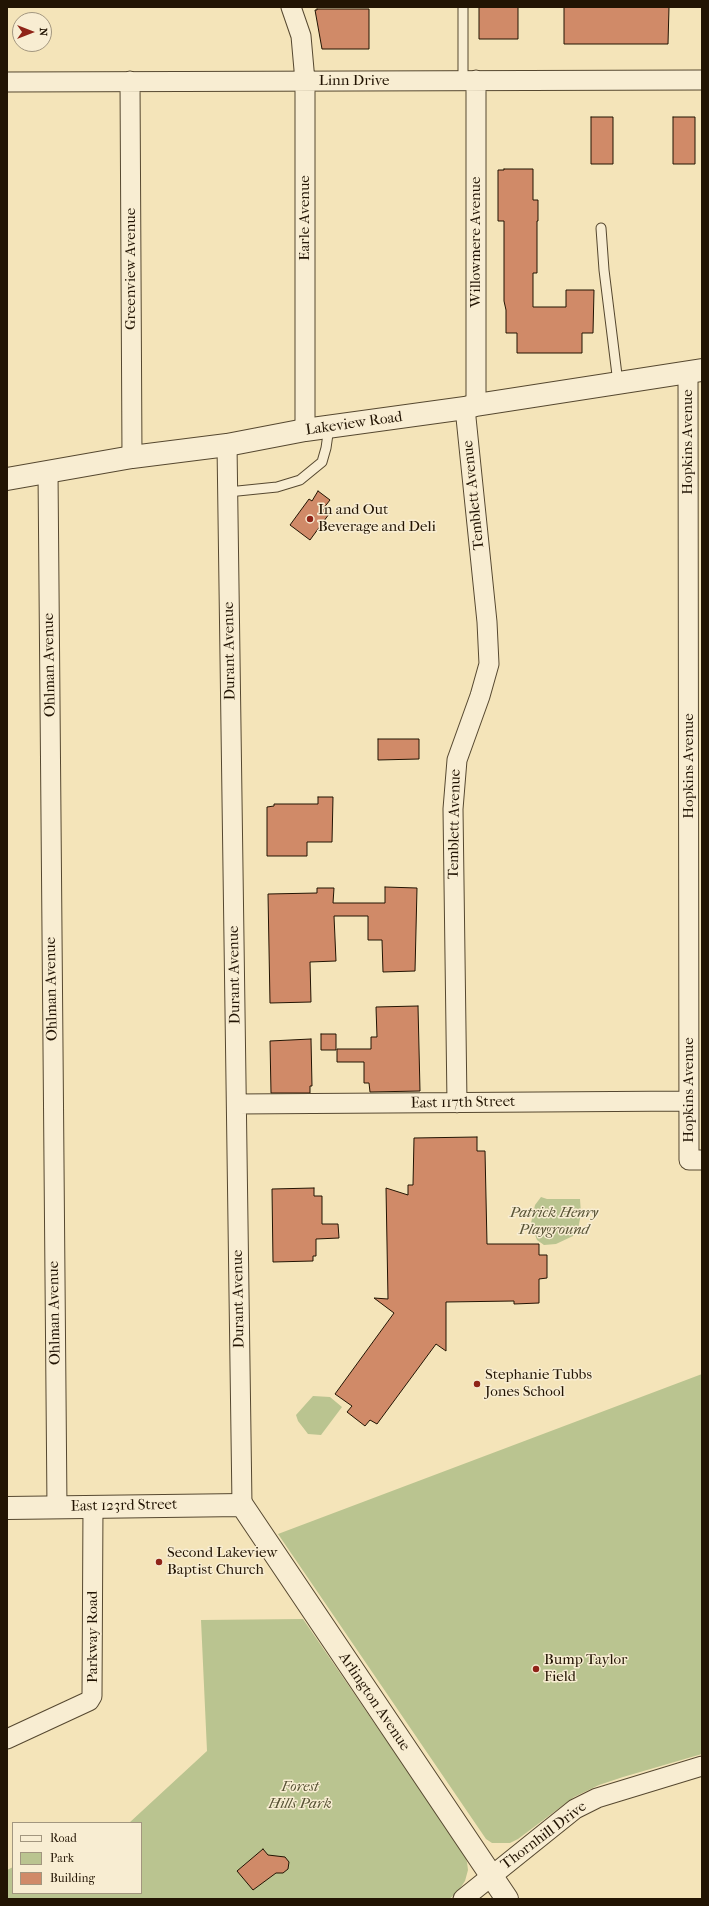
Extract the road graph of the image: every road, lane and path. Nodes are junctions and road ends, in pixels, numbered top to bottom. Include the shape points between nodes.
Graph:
1 (292, 7) edge
2 (463, 7) edge
3 (470, 80) junction
4 (702, 80) edge
5 (130, 81) junction
6 (305, 81) junction
7 (7, 82) edge
8 (601, 228) dead end
9 (695, 371) edge
10 (618, 384) junction
11 (471, 407) junction
12 (329, 427) junction
13 (305, 430) junction
14 (228, 445) junction
15 (132, 457) junction
16 (48, 472) junction
17 (7, 479) edge
18 (228, 492) junction
19 (689, 1101) junction
20 (457, 1103) junction
21 (237, 1104) junction
22 (695, 1160) edge
23 (242, 1505) junction
24 (93, 1506) junction
25 (57, 1507) junction
26 (7, 1508) edge
27 (7, 1740) edge
28 (702, 1766) edge
29 (491, 1876) junction
30 (463, 1899) edge
31 (507, 1899) edge

1 - 6 street, Earle Avenue via 301,36
2 - 3 lane
3 - 4 street, Linn Drive
3 - 6 street, Linn Drive
3 - 11 street, Willowmere Avenue
5 - 6 street, Linn Drive
5 - 7 street, Linn Drive
5 - 15 street, Greenview Avenue
6 - 13 street, Earle Avenue
8 - 10 lane
9 - 10 street, Lakeview Road
9 - 19 street, Hopkins Avenue
10 - 11 street, Lakeview Road
11 - 12 street, Lakeview Road
11 - 20 street, Temblett Avenue via 489,664 457,760 452,809
12 - 13 street, Lakeview Road
12 - 18 lane via 322,462 300,480 277,487
13 - 14 street, Lakeview Road
14 - 15 street, Lakeview Road
14 - 18 street, Durant Avenue
15 - 16 street, Lakeview Road
16 - 17 street, Lakeview Road
16 - 25 street, Ohlman Avenue
18 - 21 street, Durant Avenue
19 - 20 street, East 117th Street
19 - 22 street, Hopkins Avenue
20 - 21 street, East 117th Street
21 - 23 street, Durant Avenue
23 - 24 street, East 123rd Street
23 - 29 street, Arlington Avenue
24 - 25 street, East 123rd Street
24 - 27 street, Parkway Road via 92,1696 89,1701
25 - 26 street, East 123rd Street
28 - 29 street, Thornhill Drive via 597,1798 575,1809
29 - 30 street, Thornhill Drive
29 - 31 street, Arlington Avenue

